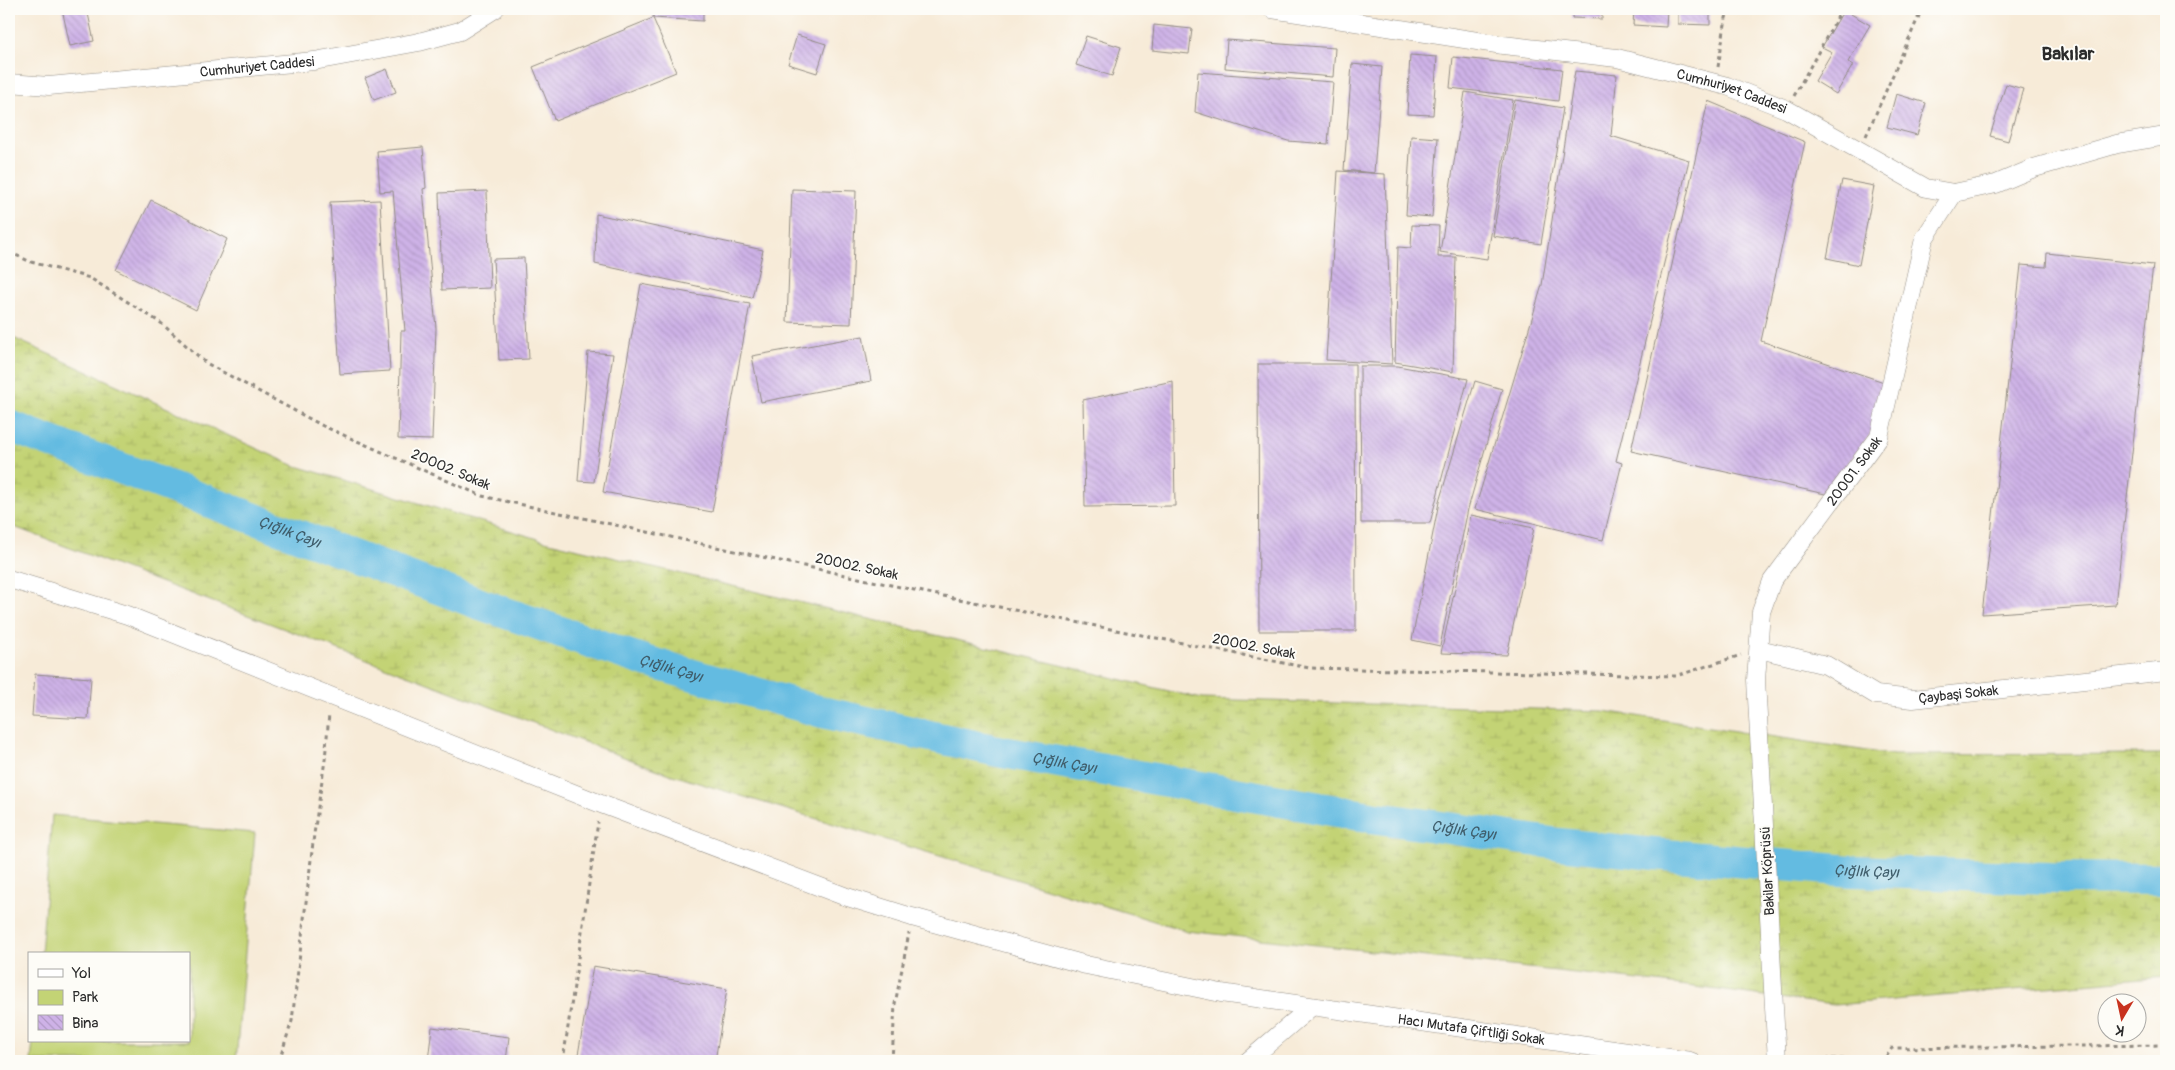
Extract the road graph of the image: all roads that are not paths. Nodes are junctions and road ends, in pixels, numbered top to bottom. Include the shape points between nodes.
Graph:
1 (494, 9) edge
2 (1272, 9) edge
3 (9, 83) edge
4 (2166, 136) edge
5 (1954, 193) junction
6 (9, 579) edge
7 (1759, 649) junction
8 (2166, 671) edge
9 (1756, 680) joint
10 (1311, 1007) junction
11 (1777, 1059) edge
12 (1248, 1061) edge
13 (1690, 1061) edge

1 - 3 street, Cumhuriyet Caddesi via 460,31 419,42 314,61 49,86
2 - 5 street, Cumhuriyet Caddesi via 1617,58 1716,84 1786,109 1926,188
4 - 5 street, Cumhuriyet Caddesi via 2117,144 2034,168 1996,184
5 - 7 street, 20001. Sokak via 1924,239 1879,437 1772,580 1762,612
6 - 10 street, Hacı Mutafa Çiftliği Sokak via 127,615 601,804 844,896 1086,965 1150,980
7 - 8 street, Çaybaşi Sokak via 1826,665 1876,695 1913,700
7 - 9 street, 20001. Sokak
9 - 11 street, Bakilar Köprüsü
10 - 12 street
10 - 13 street, Hacı Mutafa Çiftliği Sokak

